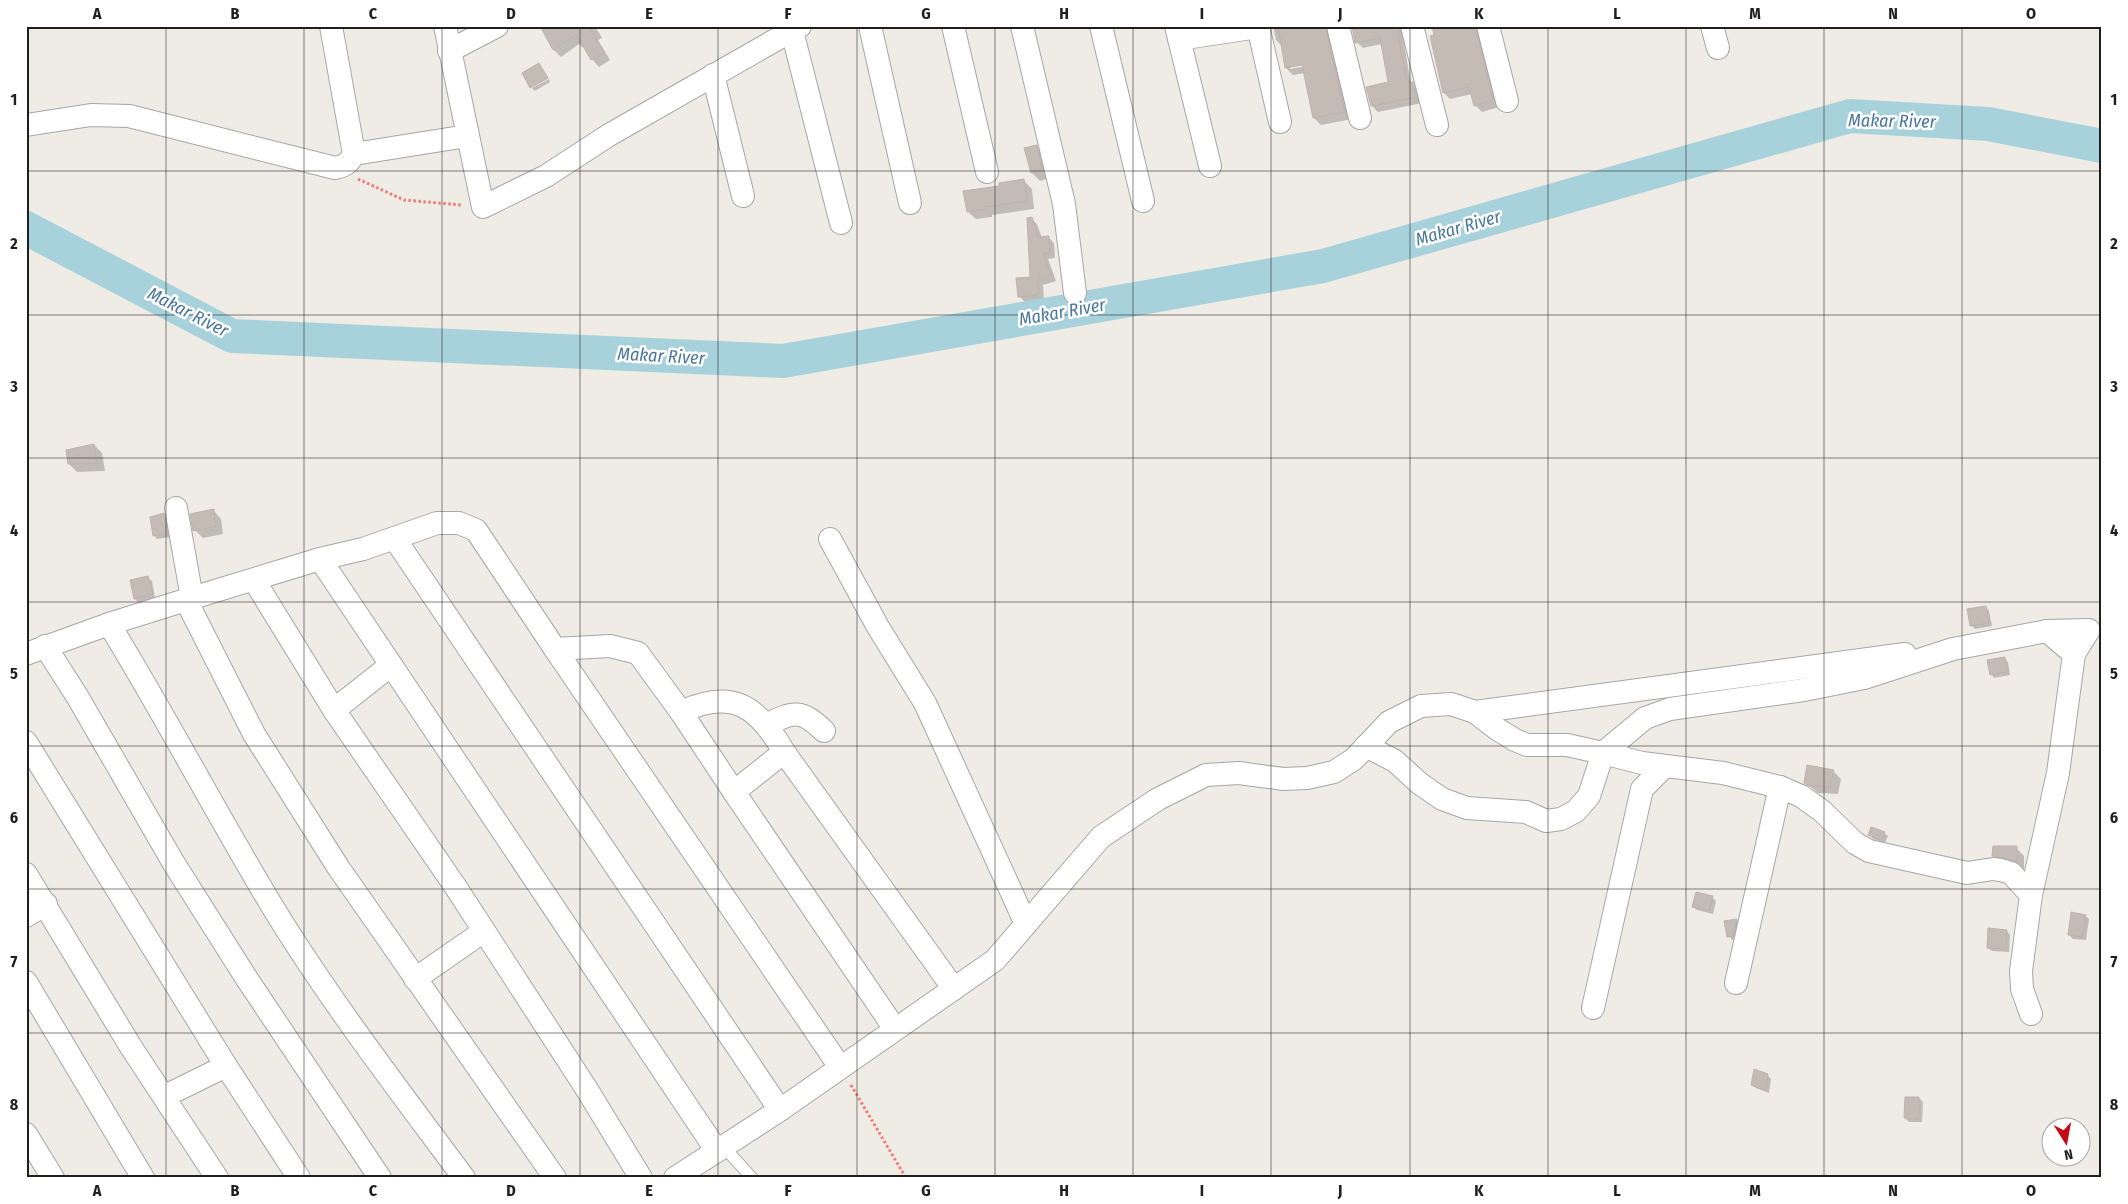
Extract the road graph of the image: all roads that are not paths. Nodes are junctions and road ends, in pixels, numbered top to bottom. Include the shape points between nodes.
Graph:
1 (331, 26) edge
2 (445, 26) edge
3 (496, 26) edge
4 (870, 26) edge
5 (953, 26) edge
6 (1022, 26) edge
7 (1101, 26) edge
8 (1258, 26) edge
9 (1338, 26) edge
10 (1412, 26) edge
11 (1488, 26) edge
12 (1712, 26) edge
13 (796, 29) edge
14 (1178, 33) edge
15 (1718, 48) dead end
16 (449, 51) junction
17 (714, 75) junction
18 (1507, 101) dead end
19 (1360, 118) dead end
20 (1280, 122) dead end
21 (1436, 124) dead end
22 (26, 125) edge
23 (467, 136) junction
24 (354, 154) junction
25 (1210, 166) dead end
26 (987, 172) dead end
27 (743, 196) dead end
28 (1143, 201) dead end
29 (910, 203) dead end
30 (841, 223) dead end
31 (1075, 293) dead end
32 (176, 508) dead end
33 (395, 539) junction
34 (830, 539) dead end
35 (320, 559) junction
36 (254, 580) junction
37 (189, 599) junction
38 (109, 624) junction
39 (2095, 630) edge
40 (2047, 631) junction
41 (1983, 643) junction
42 (555, 649) junction
43 (36, 650) edge
44 (2074, 654) junction
45 (391, 665) junction
46 (688, 708) junction
47 (334, 710) junction
48 (1475, 712) junction
49 (766, 725) junction
50 (824, 731) dead end
51 (26, 742) edge
52 (1366, 746) junction
53 (784, 752) junction
54 (1603, 753) junction
55 (1665, 766) junction
56 (1780, 787) junction
57 (734, 792) junction
58 (26, 874) edge
59 (2030, 895) junction
60 (46, 904) junction
61 (26, 916) edge
62 (1026, 924) junction
63 (484, 931) junction
64 (415, 978) junction
65 (26, 982) edge
66 (1736, 983) dead end
67 (954, 989) junction
68 (1593, 1008) dead end
69 (2031, 1014) dead end
70 (894, 1029) junction
71 (226, 1066) junction
72 (840, 1068) junction
73 (165, 1096) junction
74 (780, 1110) junction
75 (26, 1134) edge
76 (721, 1149) junction
77 (374, 1176) edge
78 (53, 1178) edge
79 (143, 1178) edge
80 (217, 1178) edge
81 (300, 1178) edge
82 (464, 1178) edge
83 (555, 1178) edge
84 (641, 1178) edge
85 (675, 1178) edge
86 (752, 1178) edge

1 - 24 street
2 - 16 street
3 - 16 street
4 - 29 street
5 - 26 street
6 - 31 street via 1064,204
7 - 28 street
8 - 14 street
8 - 20 street
9 - 19 street
10 - 21 street
11 - 18 street
12 - 15 street
13 - 17 street
13 - 30 street
14 - 25 street
16 - 23 street
17 - 23 street via 609,135 546,176 482,206
17 - 27 street
22 - 24 street via 91,115 129,116 335,168 350,161
23 - 24 street
32 - 37 street
33 - 35 street
33 - 42 street via 437,523 460,523 476,530
33 - 74 street
34 - 62 street via 878,627 925,703
35 - 36 street
35 - 45 street
36 - 37 street
36 - 47 street
37 - 38 street
37 - 64 street via 254,734 338,867
38 - 43 street
38 - 82 street via 277,914 343,1015
39 - 40 street
39 - 44 street
40 - 41 street
40 - 44 street
41 - 48 street
41 - 54 street via 1838,683 1670,709 1645,718
42 - 46 street via 610,646 638,653 664,691
42 - 72 street
43 - 77 street via 77,696 178,870
44 - 59 street via 2058,773
45 - 47 street
45 - 76 street
46 - 49 street via 710,702 732,703 752,710
46 - 57 street
47 - 63 street
48 - 52 street via 1451,704 1421,706 1389,722
48 - 54 street via 1496,730 1527,745 1567,746
49 - 50 street via 782,717 799,714 810,717
49 - 53 street
51 - 71 street
52 - 54 street via 1395,761 1418,783 1442,799 1467,808 1526,812 1546,821 1561,820 1576,811 1589,796
52 - 62 street via 1354,759 1334,772 1282,779 1239,773 1206,775 1158,799 1101,837
53 - 57 street
53 - 67 street
54 - 55 street
55 - 56 street via 1723,773
55 - 68 street via 1642,789
56 - 59 street via 1822,811 1855,843 1870,851 1967,873 2001,870 2011,873
56 - 66 street
57 - 70 street
58 - 60 street
59 - 69 street via 2021,971 2022,989
60 - 61 street
60 - 73 street via 131,1047
62 - 67 street via 995,960
63 - 64 street
63 - 84 street
64 - 83 street
65 - 79 street
67 - 70 street
70 - 72 street
71 - 73 street
71 - 81 street
72 - 74 street
73 - 80 street
74 - 76 street
75 - 78 street
76 - 85 street
76 - 86 lane

